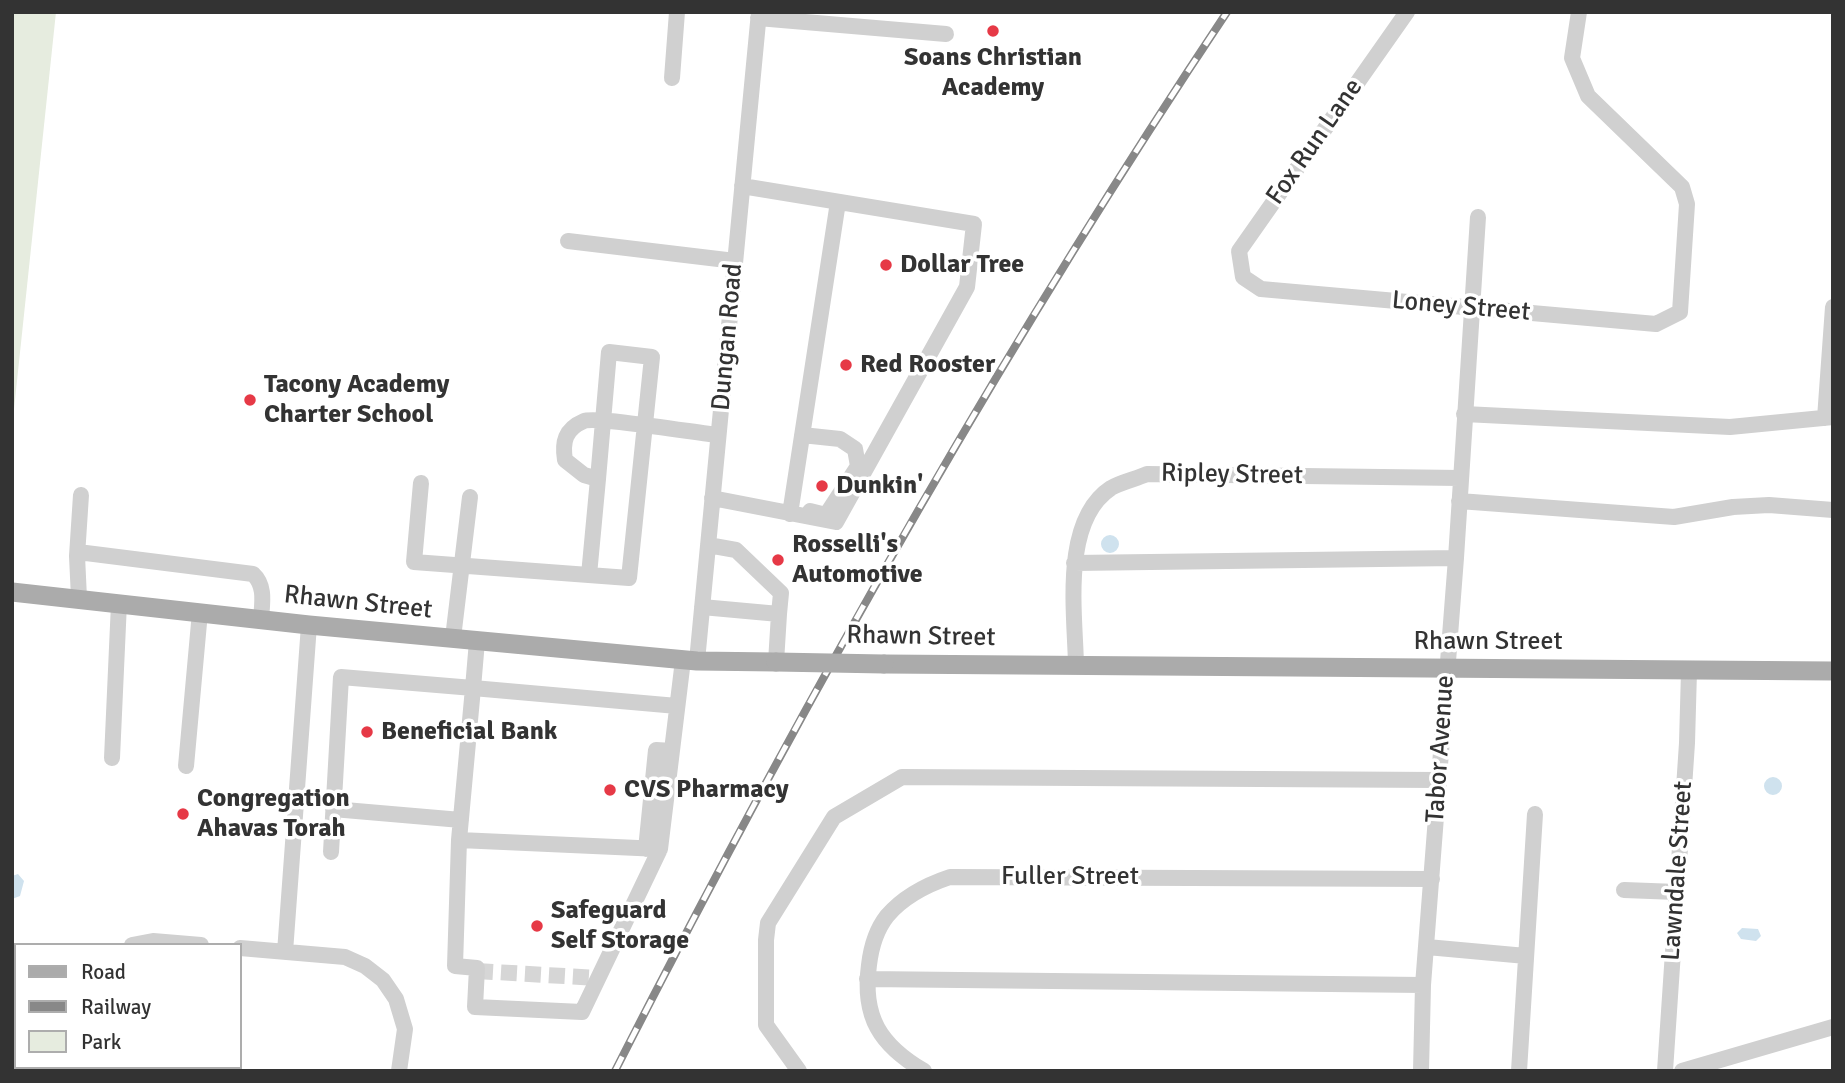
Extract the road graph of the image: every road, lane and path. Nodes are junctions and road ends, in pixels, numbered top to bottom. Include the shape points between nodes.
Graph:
1 (677, 12) edge
2 (1407, 12) edge
3 (1579, 12) edge
4 (759, 15) edge
5 (946, 34) dead end
6 (672, 78) dead end
7 (743, 186) junction
8 (838, 202) junction
9 (1478, 217) dead end
10 (568, 241) dead end
11 (735, 261) junction
12 (1243, 277) joint
13 (1470, 307) junction
14 (1833, 307) edge
15 (1464, 414) junction
16 (1829, 417) edge
17 (604, 421) junction
18 (646, 426) junction
19 (718, 435) junction
20 (802, 435) junction
21 (1460, 478) junction
22 (598, 479) junction
23 (421, 483) dead end
24 (81, 495) dead end
25 (470, 497) dead end
26 (712, 498) junction
27 (1459, 501) junction
28 (791, 510) junction
29 (1833, 510) edge
30 (708, 545) junction
31 (78, 552) junction
32 (1456, 558) junction
33 (1074, 564) junction
34 (462, 566) junction
35 (589, 575) junction
36 (12, 593) edge
37 (79, 598) junction
38 (119, 603) junction
39 (702, 607) junction
40 (200, 612) junction
41 (779, 614) junction
42 (261, 619) junction
43 (309, 625) junction
44 (453, 638) junction
45 (477, 641) junction
46 (690, 661) junction
47 (776, 662) junction
48 (1076, 665) junction
49 (1447, 668) junction
50 (1689, 671) junction
51 (1833, 671) edge
52 (473, 688) junction
53 (677, 706) junction
54 (113, 758) dead end
55 (186, 766) dead end
56 (1438, 780) junction
57 (333, 809) junction
58 (1535, 814) dead end
59 (461, 820) junction
60 (459, 840) junction
61 (653, 849) junction
62 (331, 852) dead end
63 (1432, 879) junction
64 (1624, 890) dead end
65 (1676, 892) junction
66 (142, 943) edge
67 (177, 943) edge
68 (1427, 947) junction
69 (242, 948) edge
70 (285, 952) junction
71 (1526, 956) junction
72 (867, 979) junction
73 (1423, 985) junction
74 (1833, 1027) edge
75 (918, 1067) edge
76 (399, 1071) edge
77 (799, 1071) edge
78 (1421, 1071) edge
79 (1519, 1071) edge
80 (1665, 1071) edge
81 (1682, 1071) edge

1 - 6 street
2 - 12 street, Fox Run Lane via 1239,251
3 - 13 street, Loney Street via 1572,58 1588,96 1682,187 1687,204 1680,312 1656,324
4 - 5 street
4 - 7 street, Dungan Road
7 - 8 street
7 - 11 street, Dungan Road
8 - 20 street
8 - 28 street via 974,224 967,286 836,523
9 - 13 street, Tabor Avenue
10 - 11 street
11 - 19 street, Dungan Road
12 - 13 street, Loney Street via 1261,289
13 - 15 street, Tabor Avenue
14 - 16 street
15 - 16 street via 1730,427
15 - 21 street, Tabor Avenue
17 - 18 street
17 - 18 street via 609,352 652,357
17 - 22 street
17 - 22 street via 586,420 569,430 563,445 565,460 584,475
18 - 19 street
18 - 35 street via 629,578
19 - 26 street, Dungan Road
20 - 28 street
20 - 28 street via 840,439 855,449 858,466 825,515
21 - 27 street, Tabor Avenue
21 - 33 street, Ripley Street via 1147,474 1111,488 1088,512
22 - 35 street
23 - 34 street via 414,562
24 - 31 street
25 - 34 street
26 - 28 street
26 - 30 street, Dungan Road
27 - 29 street via 1674,517 1769,505
27 - 32 street, Tabor Avenue
30 - 39 street, Dungan Road
30 - 41 street via 736,550 781,593
31 - 37 street
31 - 42 street via 253,574 262,594
32 - 33 street
32 - 49 street, Tabor Avenue
33 - 48 street, Ripley Street
34 - 35 street
34 - 44 street
36 - 37 main road, Rhawn Street
37 - 38 main road, Rhawn Street
38 - 40 main road, Rhawn Street
38 - 54 street
39 - 41 street
39 - 46 street, Dungan Road
40 - 42 main road, Rhawn Street
40 - 55 street
41 - 47 street
42 - 43 main road, Rhawn Street
43 - 44 main road, Rhawn Street
43 - 70 street
44 - 45 main road, Rhawn Street
45 - 46 main road, Rhawn Street
45 - 52 street
46 - 47 main road, Rhawn Street
46 - 53 street, Dungan Road
47 - 48 main road, Rhawn Street, bridge
48 - 49 main road, Rhawn Street
49 - 50 main road, Rhawn Street
49 - 56 street, Tabor Avenue
50 - 51 main road, Rhawn Street
50 - 65 street, Lawndale Street
52 - 53 street
52 - 57 street via 346,677 344,763 336,762
52 - 59 street
53 - 61 street, Dungan Road
56 - 63 street, Tabor Avenue
56 - 77 street via 902,777 834,817 768,923 766,1026
57 - 59 street
57 - 62 street
58 - 71 street
59 - 60 street
60 - 61 street
60 - 61 street, Dungan Road via 455,966 477,968 475,1007 582,1012
63 - 68 street, Tabor Avenue
63 - 72 street, Fuller Street via 950,877 909,896 887,917 871,946
64 - 65 street
65 - 80 street, Lawndale Street
66 - 67 street
68 - 71 street
68 - 73 street, Tabor Avenue
69 - 70 street
70 - 76 street via 345,957 383,980 396,999 405,1029
71 - 79 street
72 - 73 street
72 - 75 street, Fuller Street via 867,1003 878,1030 896,1052
73 - 78 street, Tabor Avenue
74 - 81 street

